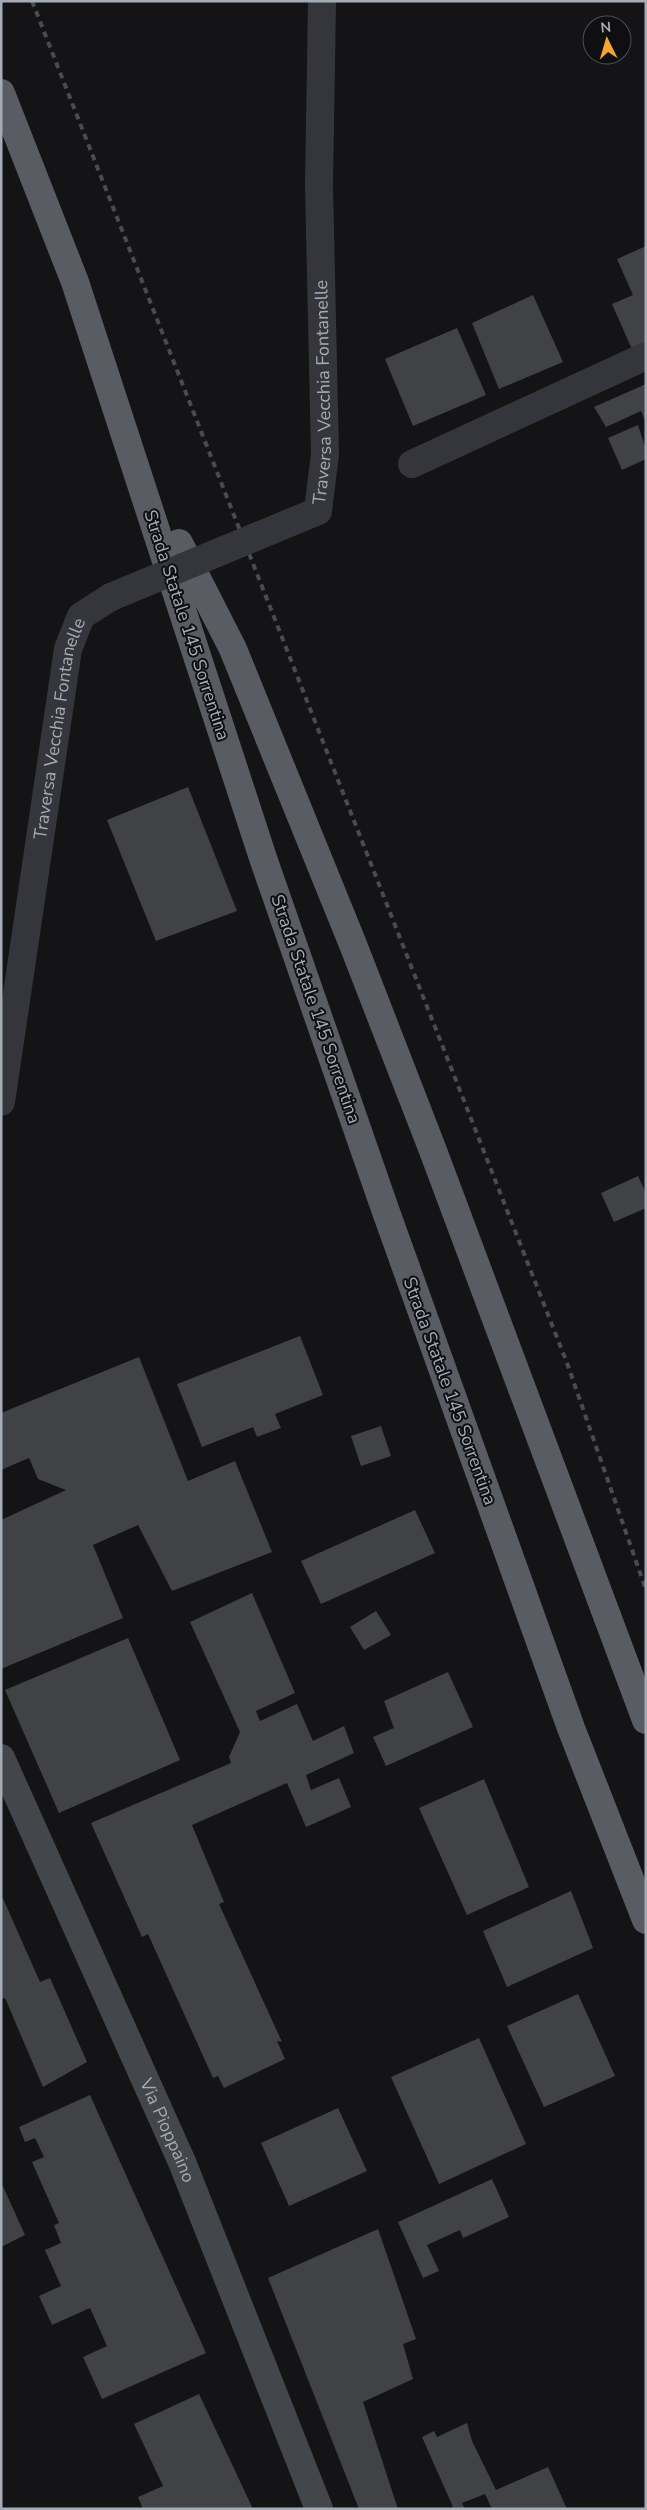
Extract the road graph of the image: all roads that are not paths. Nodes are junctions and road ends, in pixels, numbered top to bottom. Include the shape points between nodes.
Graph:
1 (322, 1) edge
2 (1, 92) edge
3 (646, 356) edge
4 (127, 439) junction
5 (412, 464) dead end
6 (1, 1102) edge
7 (646, 1720) edge
8 (1, 1758) edge
9 (646, 1920) edge
10 (319, 2509) edge

1 - 6 street, Traversa Vecchia Fontanelle, bridge via 320,185 325,454 318,511 111,596 81,616 68,649
2 - 4 highway, Strada Statale 145 Sorrentina via 75,282
3 - 5 street
4 - 7 highway via 233,649 432,1148
4 - 9 highway, Strada Statale 145 Sorrentina via 263,858 510,1560
8 - 10 main road, Via Pioppaino via 182,2162

